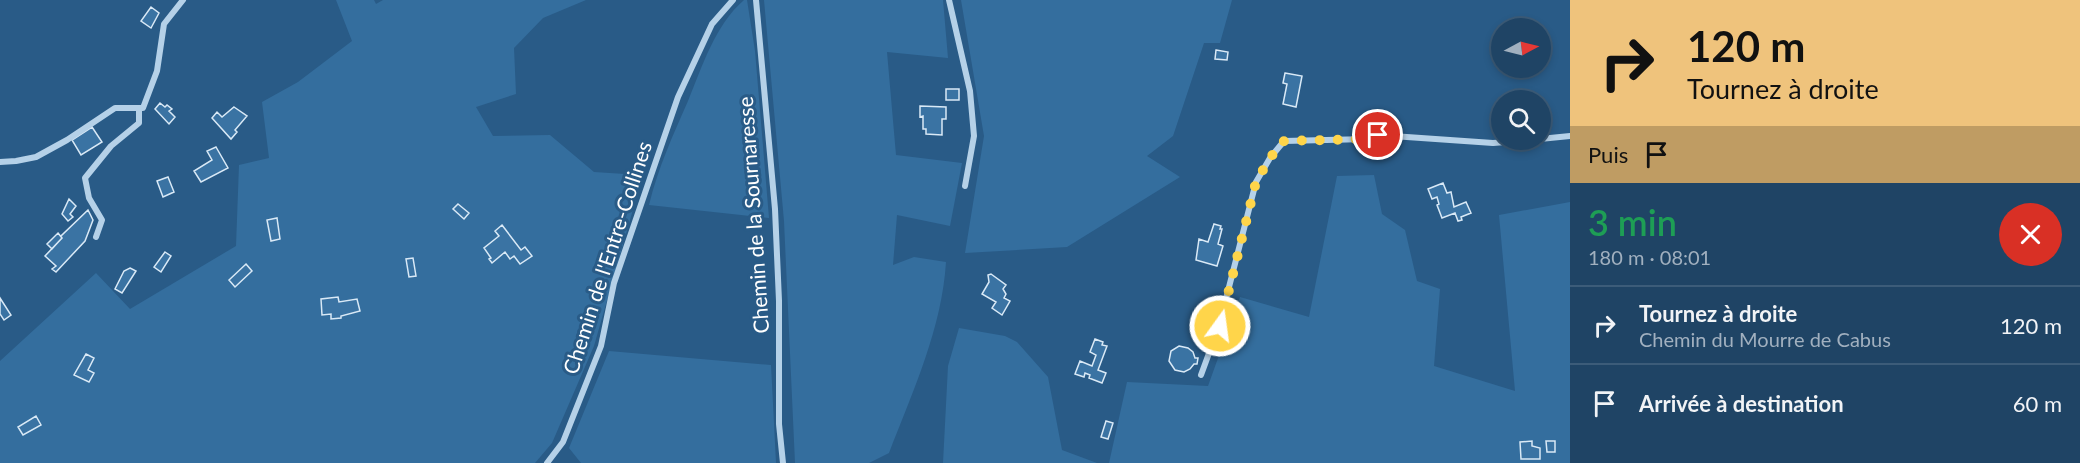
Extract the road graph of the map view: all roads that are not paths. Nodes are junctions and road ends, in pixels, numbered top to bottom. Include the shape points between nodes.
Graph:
1 (183, 0) edge
2 (733, 0) edge
3 (756, 0) edge
4 (949, 0) edge
5 (139, 109) junction
6 (1570, 136) edge
7 (1551, 138) edge
8 (1491, 143) edge
9 (0, 162) edge
10 (966, 186) dead end
11 (96, 237) dead end
12 (1201, 375) dead end
13 (547, 463) edge
14 (783, 463) edge

1 - 5 street via 164,24 157,71 143,108
2 - 13 street, Chemin de l'Entre-Collines via 712,24 678,97 614,284 601,346 563,442
3 - 14 street, Chemin de la Sournaresse via 775,209 778,424
4 - 10 street via 970,91 974,136
5 - 9 street via 115,108 36,157
5 - 11 street via 139,123 111,146 85,178 89,198 102,220
6 - 7 street
8 - 12 street via 1378,135 1368,139 1284,141 1256,182 1220,326

